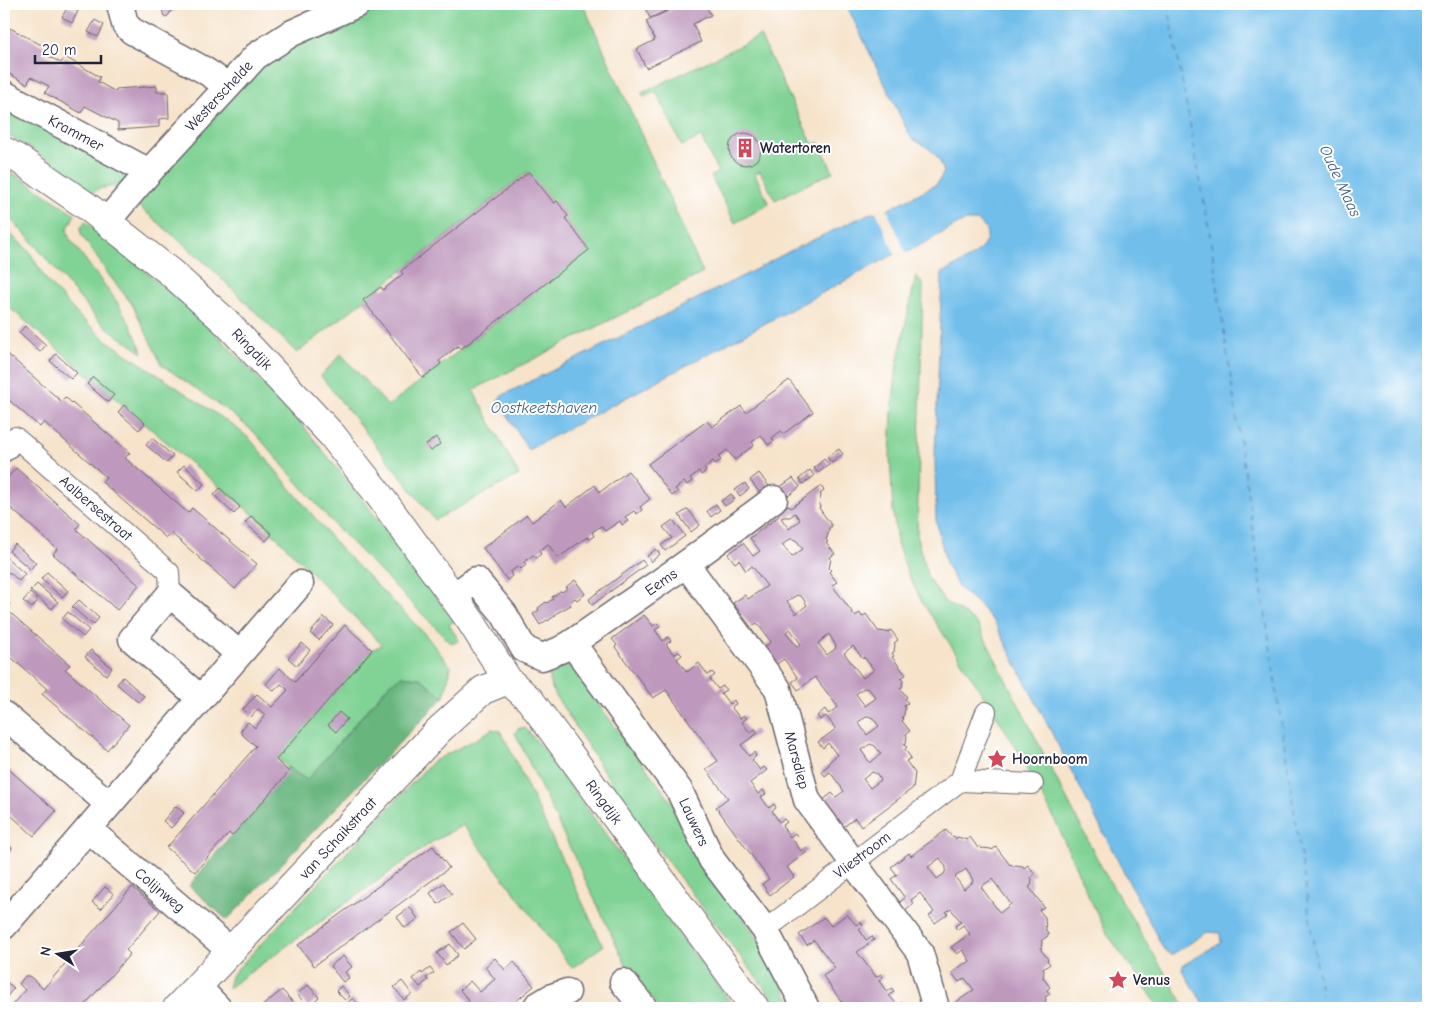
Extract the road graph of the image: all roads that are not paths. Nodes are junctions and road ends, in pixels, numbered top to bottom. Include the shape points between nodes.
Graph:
1 (120, 4) edge
2 (357, 4) edge
3 (228, 86) junction
4 (4, 94) edge
5 (4, 151) edge
6 (149, 172) junction
7 (106, 222) junction
8 (4, 446) edge
9 (774, 499) dead end
10 (686, 564) junction
11 (300, 584) dead end
12 (170, 594) junction
13 (453, 597) junction
14 (572, 643) junction
15 (239, 654) junction
16 (508, 680) junction
17 (200, 698) junction
18 (986, 712) dead end
19 (4, 715) edge
20 (960, 781) junction
21 (1033, 784) dead end
22 (109, 804) junction
23 (88, 829) junction
24 (852, 862) junction
25 (4, 926) edge
26 (765, 930) junction
27 (232, 951) junction
28 (623, 982) dead end
29 (198, 987) junction
30 (566, 992) dead end
31 (177, 1008) edge
32 (218, 1008) edge
33 (536, 1008) edge
34 (644, 1008) edge
35 (755, 1008) edge
36 (806, 1008) edge
37 (936, 1008) edge

1 - 3 street via 125,24 132,31
2 - 3 street, Westerschelde via 290,34 256,56
3 - 6 street, Westerschelde
4 - 6 street, Krammer
5 - 7 main road, Ringdijk
6 - 7 street, Westerschelde
7 - 13 main road, Ringdijk via 170,272 227,323 284,383 332,435
8 - 12 street, Aalbersestraat via 16,438 169,572
9 - 10 street, Eems
10 - 14 street, Eems
10 - 24 street, Marsdiep via 778,689 807,800
11 - 15 street
12 - 15 street
12 - 17 street via 132,639
13 - 14 street, Eems via 476,580 504,614 524,649 542,658
13 - 16 main road, Ringdijk
14 - 26 street, Lauwers via 679,790 712,860
15 - 17 street
16 - 27 main road, van Schaikstraat via 483,690 438,731
16 - 35 main road, Ringdijk via 530,700
17 - 22 street
18 - 20 street
19 - 22 street
20 - 21 street
20 - 24 street, Vliestroom
22 - 23 street
23 - 25 street
23 - 27 street, Colijnweg
24 - 26 street, Vliestroom
24 - 37 street, Marsdiep via 920,953
26 - 36 street, Lauwers
27 - 29 main road, van Schaikstraat
28 - 34 street
29 - 31 main road, van Schaikstraat
29 - 32 street
30 - 33 street via 552,996

